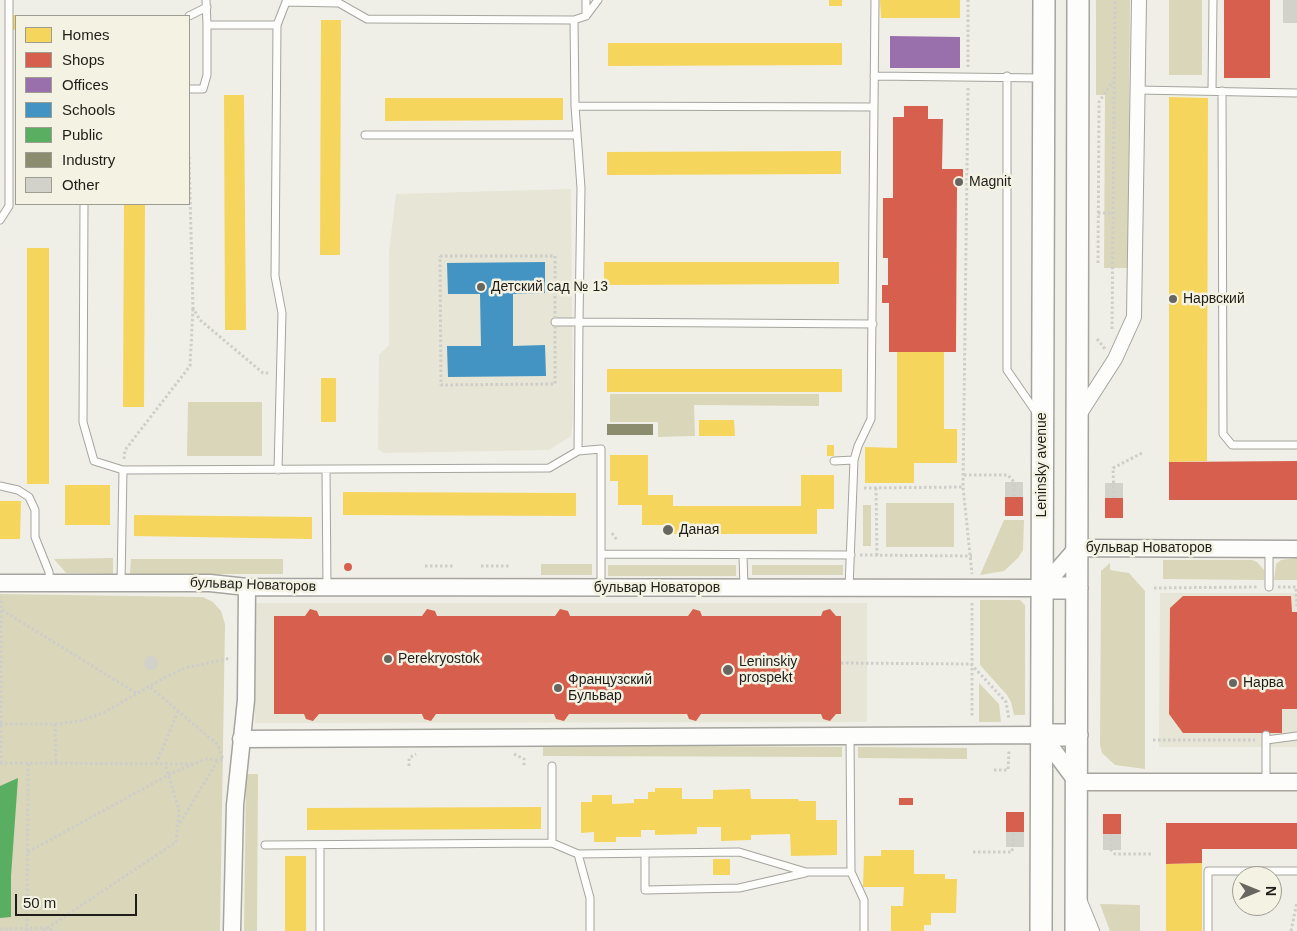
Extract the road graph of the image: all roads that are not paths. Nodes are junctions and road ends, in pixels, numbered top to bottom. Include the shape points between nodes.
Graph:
1 (8, 0) edge
2 (586, 0) edge
3 (598, 0) edge
4 (874, 0) edge
5 (1044, 0) edge
6 (1078, 0) edge
7 (1140, 0) edge
8 (1213, 0) edge
9 (287, 1) edge
10 (206, 4) edge
11 (190, 15) edge
12 (586, 16) junction
13 (574, 20) junction
14 (207, 25) junction
15 (277, 25) junction
16 (874, 76) junction
17 (1007, 76) junction
18 (1044, 78) junction
19 (190, 89) edge
20 (1138, 90) junction
21 (1212, 90) junction
22 (1222, 91) junction
23 (1297, 93) edge
24 (576, 106) junction
25 (874, 107) junction
26 (365, 134) dead end
27 (577, 135) junction
28 (84, 205) edge
29 (0, 220) edge
30 (555, 322) road end
31 (579, 322) junction
32 (873, 324) junction
33 (1077, 418) junction
34 (1042, 421) junction
35 (1297, 444) edge
36 (578, 451) junction
37 (854, 460) junction
38 (834, 461) dead end
39 (123, 470) junction
40 (278, 470) junction
41 (326, 470) junction
42 (0, 486) edge
43 (1077, 548) junction
44 (1269, 548) junction
45 (1297, 548) edge
46 (601, 554) junction
47 (743, 555) junction
48 (851, 555) junction
49 (50, 583) junction
50 (121, 583) junction
51 (247, 587) junction
52 (327, 587) junction
53 (1270, 587) road end
54 (1, 588) edge
55 (601, 588) junction
56 (744, 588) junction
57 (850, 588) junction
58 (1042, 588) junction
59 (1077, 588) junction
60 (850, 736) junction
61 (1042, 736) junction
62 (1077, 736) junction
63 (1297, 736) edge
64 (241, 739) junction
65 (552, 766) dead end
66 (1077, 782) junction
67 (1266, 782) junction
68 (1297, 782) edge
69 (552, 844) junction
70 (265, 845) dead end
71 (320, 845) junction
72 (578, 854) junction
73 (645, 854) junction
74 (1297, 871) edge
75 (806, 872) junction
76 (851, 872) junction
77 (1076, 894) junction
78 (232, 931) edge
79 (320, 931) edge
80 (590, 931) edge
81 (864, 931) edge
82 (1041, 931) edge
83 (1076, 931) edge
84 (1092, 931) edge
85 (1208, 931) edge

1 - 29 lane via 9,206
2 - 12 lane
3 - 12 lane
4 - 16 lane
5 - 18 main road, Leninsky avenue
6 - 33 main road
7 - 20 street
8 - 21 lane
9 - 13 lane via 339,3 367,19
9 - 15 lane
10 - 11 lane
10 - 14 lane
12 - 13 lane
13 - 24 lane
14 - 15 lane
14 - 19 lane via 207,75 203,89
15 - 40 lane via 276,276 282,313
16 - 17 lane
16 - 25 lane
17 - 18 lane
17 - 34 lane via 1007,370
18 - 34 main road, Leninsky avenue
20 - 21 lane
20 - 33 street via 1134,316 1115,358
21 - 22 lane
22 - 23 lane
22 - 35 lane via 1223,434 1232,445
24 - 25 lane
24 - 27 lane
25 - 32 lane
26 - 27 lane
27 - 31 lane via 581,188
28 - 39 lane via 83,422 94,461
30 - 31 lane
31 - 32 lane
31 - 36 lane
32 - 37 lane via 871,419
33 - 43 main road
34 - 58 main road, Leninsky avenue
36 - 41 lane via 550,468
36 - 46 lane via 601,449
37 - 38 lane
37 - 48 lane
39 - 40 lane
39 - 50 lane
40 - 41 lane
41 - 52 lane
42 - 49 lane via 18,490 29,497 35,510 35,538 49,572
43 - 44 street, бульвар Новаторов
43 - 58 street, бульвар Новаторов
43 - 59 main road
44 - 45 street, бульвар Новаторов
44 - 53 lane
46 - 47 lane
46 - 55 lane
47 - 48 lane
47 - 56 lane
48 - 57 lane
49 - 50 street, бульвар Новаторов
49 - 54 street, бульвар Новаторов
50 - 51 street, бульвар Новаторов via 210,583
51 - 52 street, бульвар Новаторов
51 - 64 street via 246,700
52 - 55 street, бульвар Новаторов
55 - 56 street, бульвар Новаторов
56 - 57 street, бульвар Новаторов
57 - 58 street, бульвар Новаторов
58 - 59 main road
58 - 61 main road, Leninsky avenue
59 - 62 main road
60 - 61 street
60 - 64 street
60 - 76 lane
61 - 62 main road
61 - 66 street
61 - 82 main road, Leninsky avenue
62 - 66 main road
63 - 67 lane via 1266,737
64 - 78 street via 235,805
65 - 69 lane
66 - 67 street
66 - 77 main road
67 - 68 street
69 - 71 lane
69 - 72 lane
70 - 71 lane
71 - 79 lane
72 - 73 lane
72 - 80 lane via 590,898
73 - 75 lane via 739,852
73 - 75 lane via 645,890 739,888
74 - 85 lane via 1208,871
75 - 76 lane
76 - 81 lane via 864,900
77 - 83 main road
77 - 84 street

